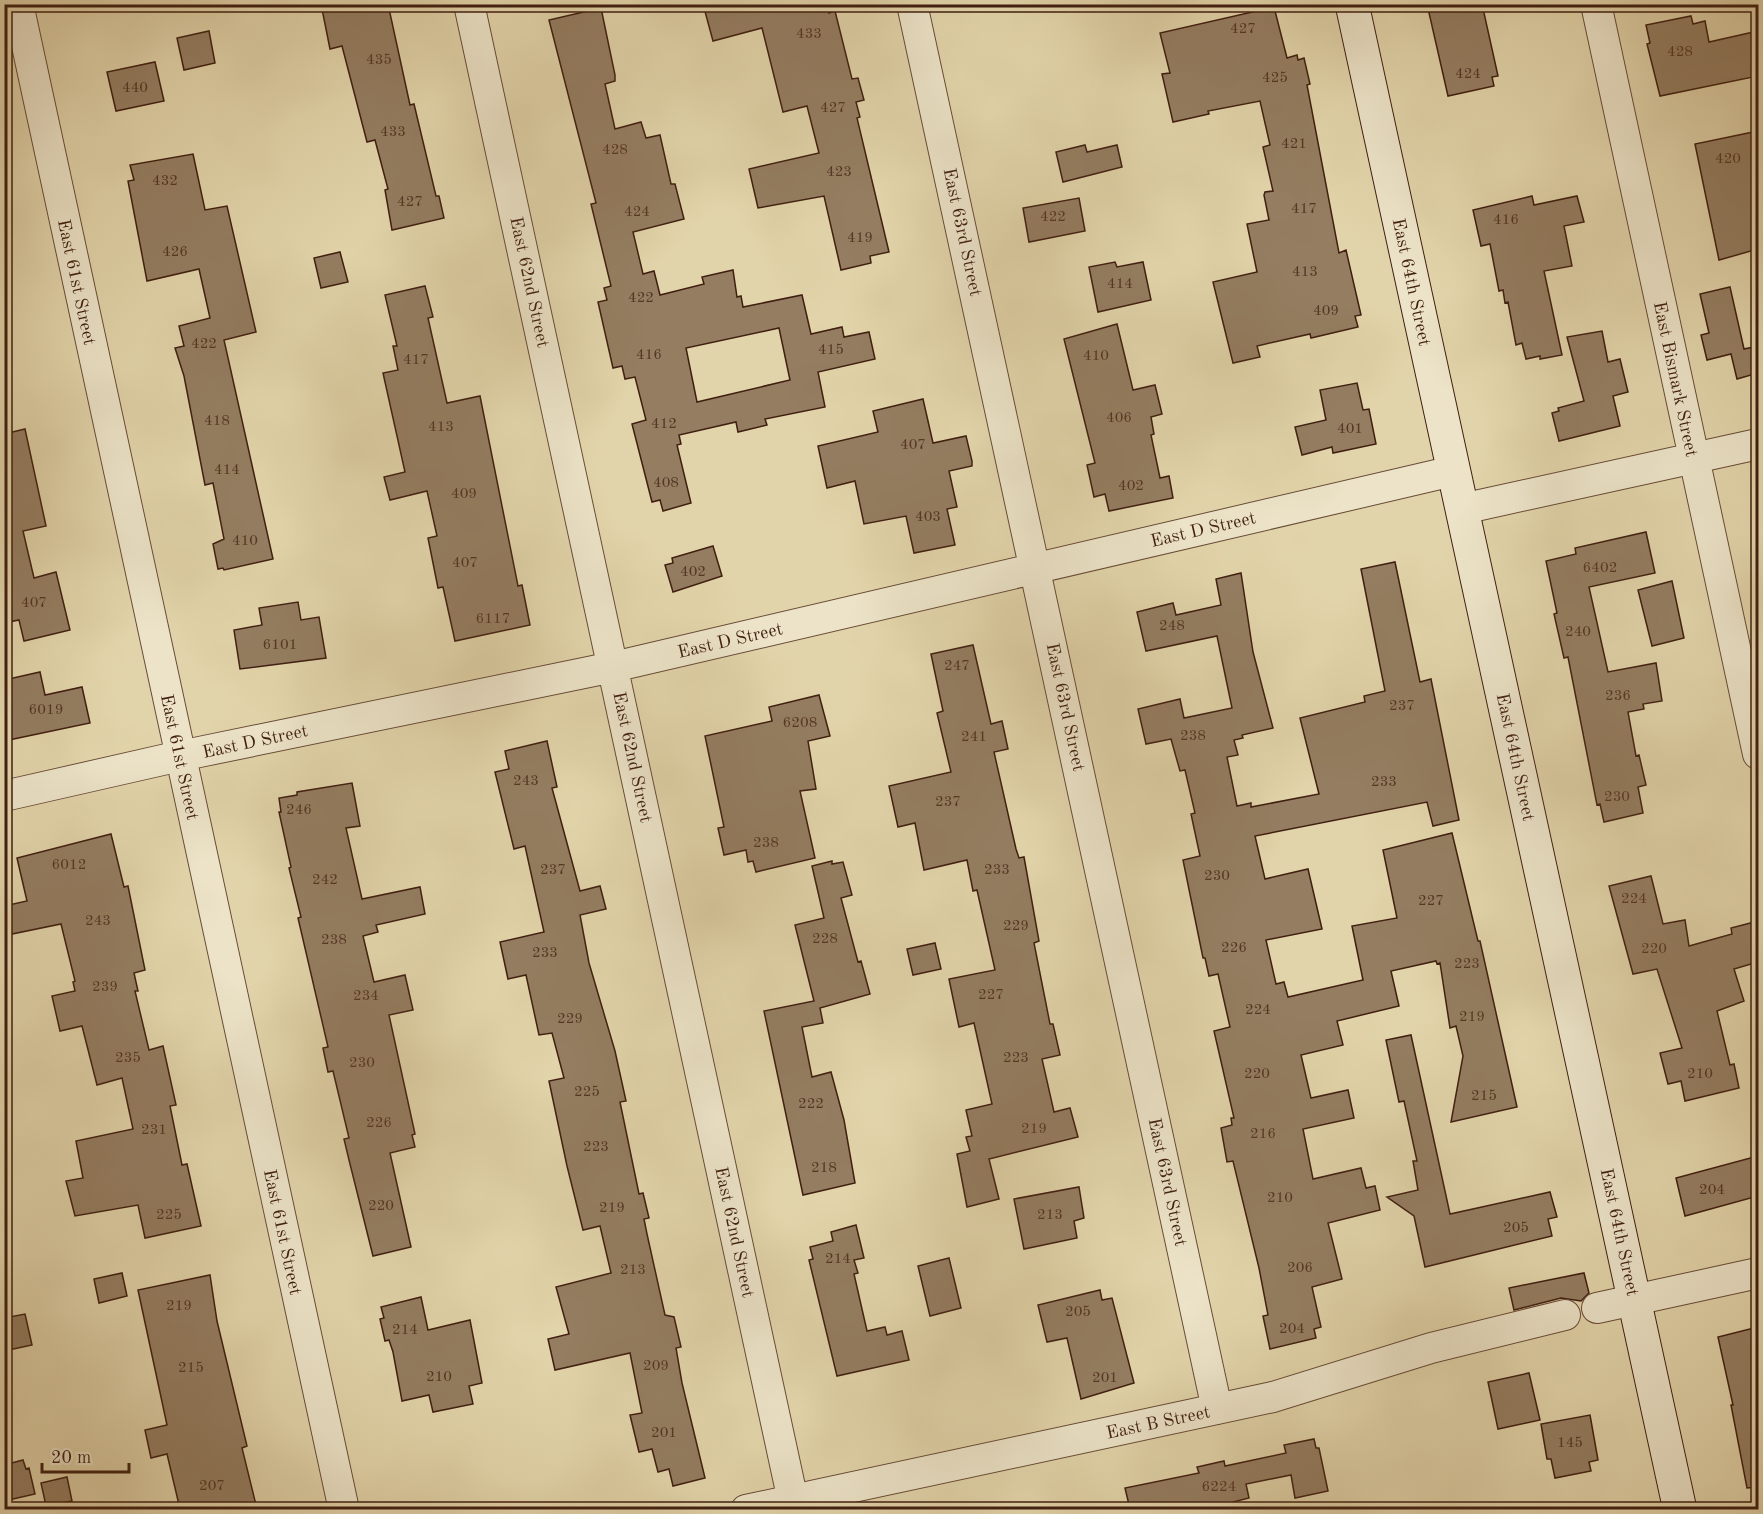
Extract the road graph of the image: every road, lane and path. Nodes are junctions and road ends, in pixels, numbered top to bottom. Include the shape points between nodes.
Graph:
1 (18, 4) edge
2 (470, 4) edge
3 (912, 4) edge
4 (1352, 4) edge
5 (1596, 4) edge
6 (1758, 444) edge
7 (1693, 458) junction
8 (1453, 471) junction
9 (1462, 509) junction
10 (1037, 567) junction
11 (613, 667) junction
12 (1758, 754) edge
13 (180, 756) junction
14 (4, 796) edge
15 (1758, 1273) edge
16 (1635, 1299) junction
17 (1597, 1308) dead end
18 (1565, 1315) dead end
19 (1217, 1409) junction
20 (794, 1504) edge
21 (344, 1509) edge
22 (746, 1509) edge
23 (1680, 1509) edge

1 - 13 street, East 61st Street
2 - 11 street, East 62nd Street
3 - 10 street, East 63rd Street
4 - 8 street, East 64th Street
5 - 7 street, East Bismark Street
6 - 7 street
7 - 9 street
7 - 12 street, East Bismark Street
8 - 9 street, East 64th Street
8 - 10 street, East D Street
9 - 16 street, East 64th Street
10 - 11 street, East D Street
10 - 19 street, East 63rd Street
11 - 13 street, East D Street
11 - 20 street, East 62nd Street
13 - 14 street, East D Street
13 - 21 street, East 61st Street
15 - 16 street
16 - 17 street
16 - 23 street, East 64th Street
18 - 19 street, East B Street via 1431,1348 1273,1397
19 - 20 street, East B Street
20 - 22 street, East B Street

